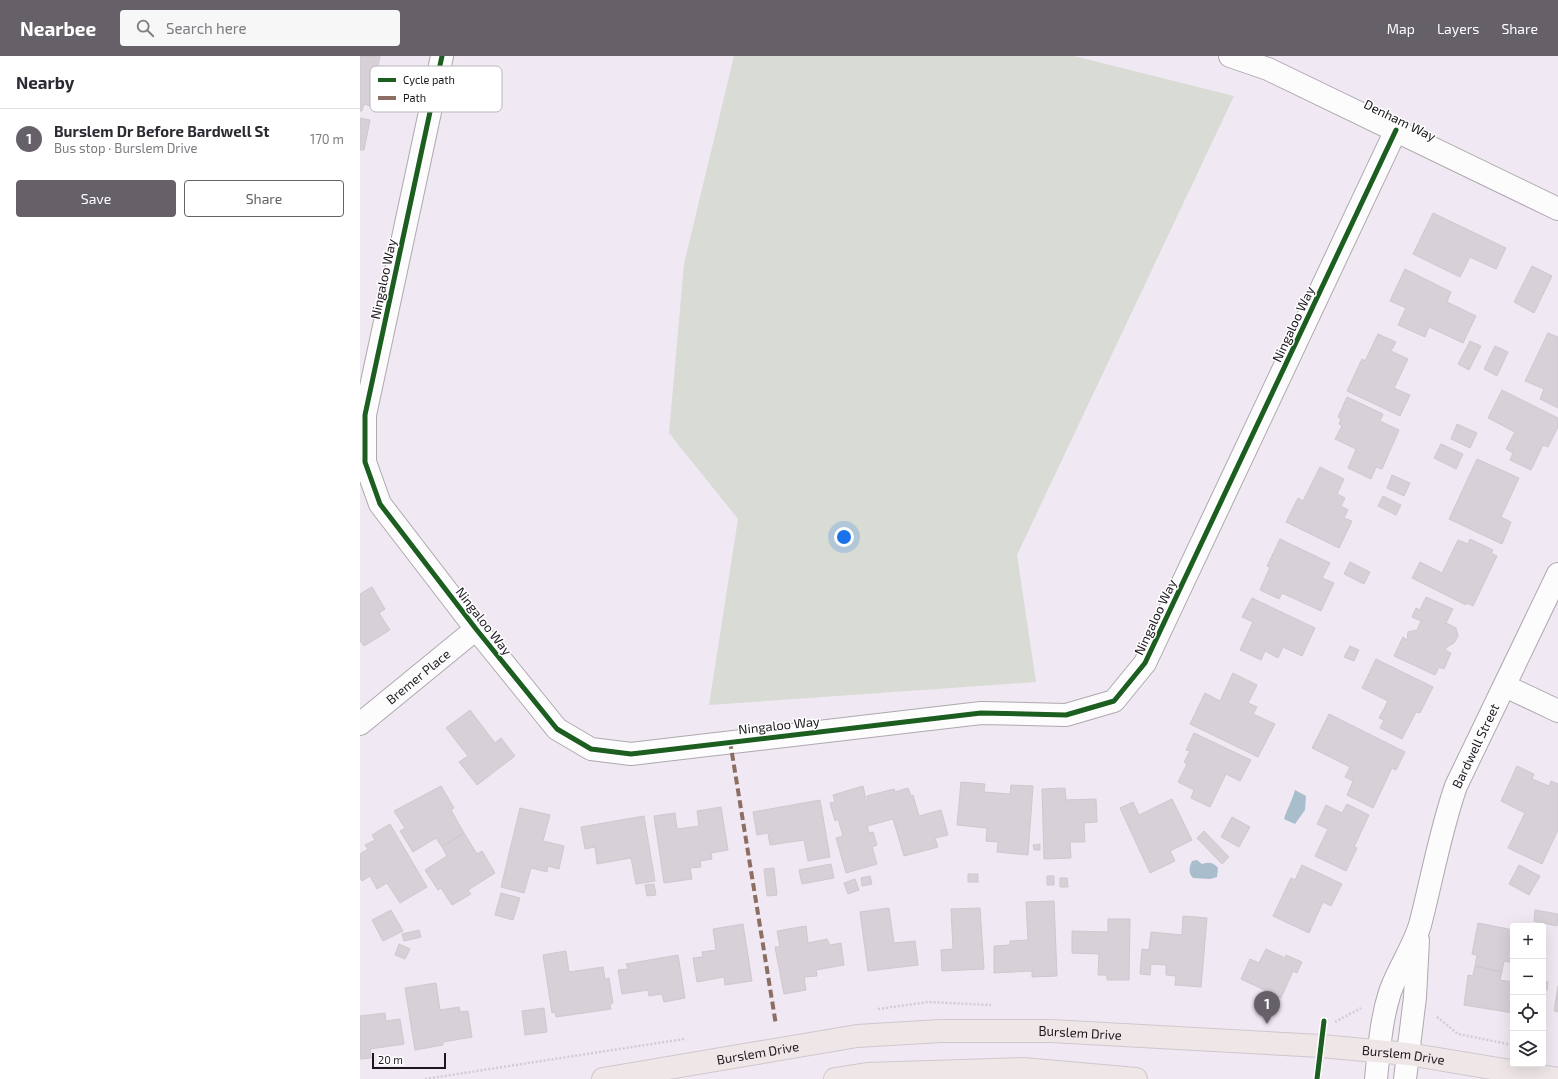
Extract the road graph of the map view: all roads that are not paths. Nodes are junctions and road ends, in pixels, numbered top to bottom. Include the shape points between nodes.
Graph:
1 (442, 56) edge
2 (1230, 56) edge
3 (440, 66) edge
4 (430, 112) edge
5 (1396, 130) junction
6 (1558, 209) edge
7 (1558, 574) edge
8 (476, 628) junction
9 (1505, 686) junction
10 (1558, 711) edge
11 (360, 724) edge
12 (1419, 927) junction
13 (1378, 1050) junction
14 (1408, 1054) junction
15 (603, 1079) edge
16 (835, 1079) edge
17 (1136, 1079) edge
18 (1376, 1079) edge
19 (1406, 1079) edge
20 (1558, 1079) edge

1 - 3 street, Ningaloo Way
2 - 5 street, Denham Way via 1268,69
4 - 8 street, Ningaloo Way via 365,415 365,462 380,504
5 - 6 street, Denham Way
5 - 8 street, Ningaloo Way via 1145,663 1114,701 1066,716 981,713 631,754 591,749 557,729
7 - 9 street, Bardwell Street
8 - 11 street, Bremer Place
9 - 10 street
9 - 12 street, Bardwell Street via 1456,786 1445,819
12 - 13 street, Bardwell Street via 1391,991
12 - 14 street, Bardwell Street via 1415,997
13 - 14 main road, Burslem Drive
13 - 15 main road, Burslem Drive via 1059,1032 941,1031 857,1036
13 - 18 street, Bardwell Street
14 - 19 street, Bardwell Street
14 - 20 main road, Burslem Drive
16 - 17 main road via 867,1074 1023,1069

